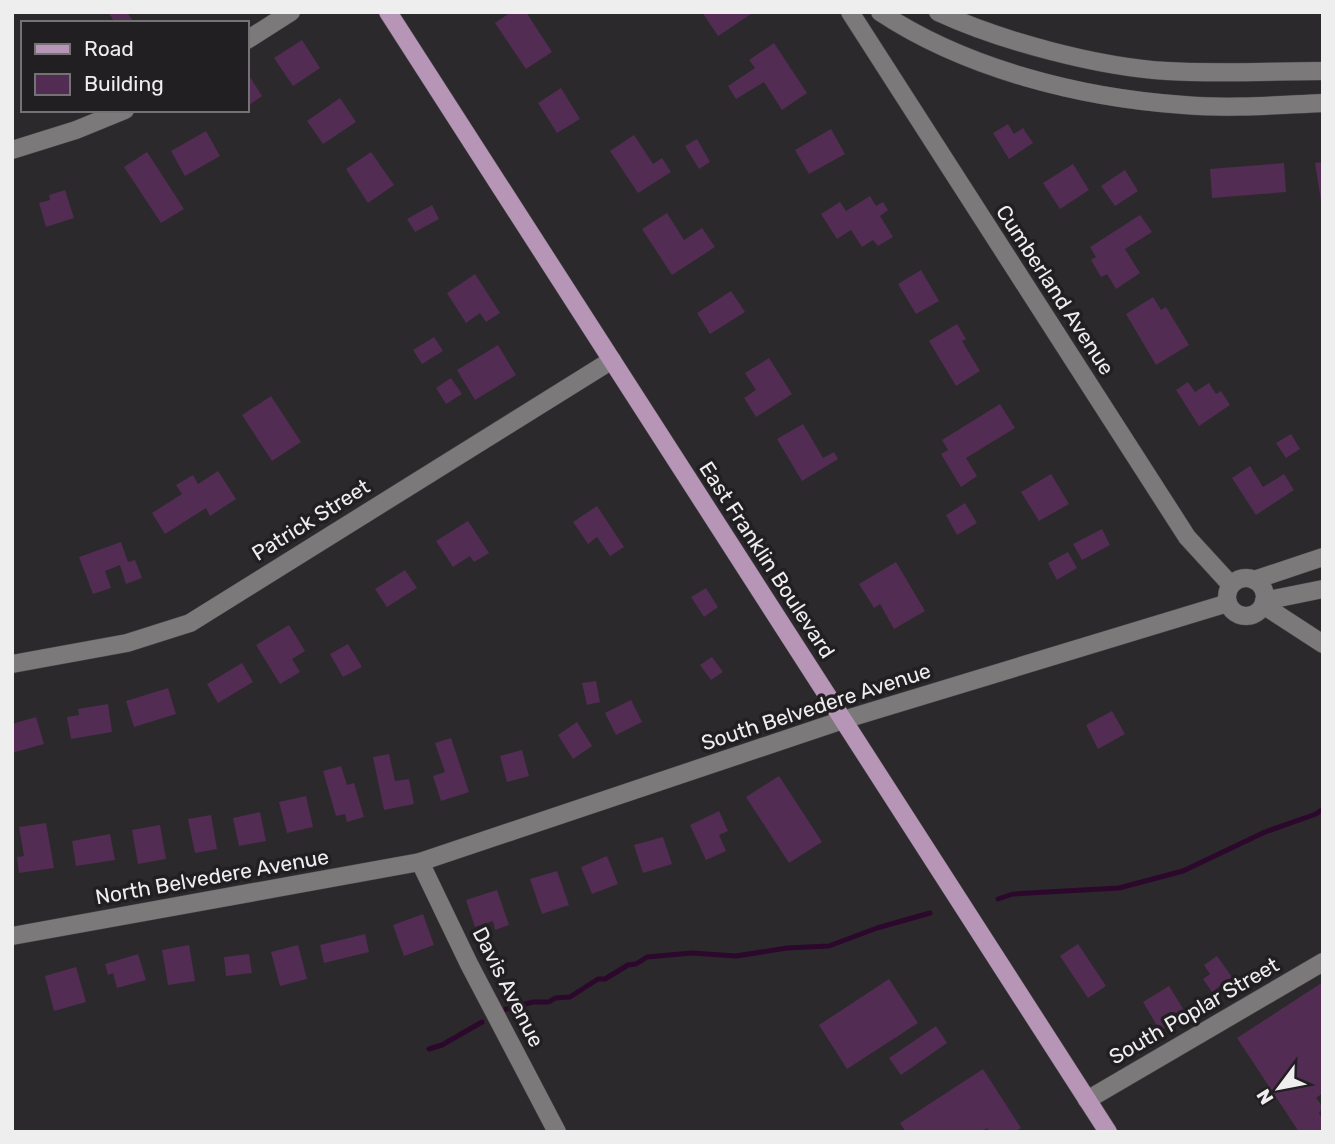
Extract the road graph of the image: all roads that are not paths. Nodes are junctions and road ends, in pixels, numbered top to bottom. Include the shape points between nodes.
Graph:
1 (291, 12) edge
2 (388, 12) edge
3 (850, 12) edge
4 (880, 12) edge
5 (938, 12) edge
6 (248, 39) edge
7 (1323, 71) edge
8 (1323, 103) edge
9 (120, 112) edge
10 (12, 150) edge
11 (612, 360) junction
12 (1323, 556) edge
13 (1255, 580) junction
14 (1323, 589) edge
15 (1230, 594) junction
16 (1264, 603) junction
17 (1323, 644) edge
18 (12, 664) edge
19 (843, 720) junction
20 (420, 862) junction
21 (12, 936) edge
22 (1323, 962) edge
23 (1087, 1100) junction
24 (556, 1132) edge
25 (1108, 1132) edge

1 - 6 street
2 - 11 main road, East Franklin Boulevard
3 - 15 street, Cumberland Avenue via 1187,537
4 - 8 street via 959,53 1070,89 1186,105
5 - 7 street via 1022,42 1136,67
9 - 10 street
11 - 18 street, Patrick Street via 190,623 127,643
11 - 19 main road, East Franklin Boulevard
12 - 13 street
13 - 15 street via 1245,578
13 - 16 street via 1263,589
14 - 16 street
15 - 16 street via 1236,612 1247,615
15 - 19 street, South Belvedere Avenue
16 - 17 street
19 - 20 street, South Belvedere Avenue
19 - 23 main road, East Franklin Boulevard
20 - 21 street, North Belvedere Avenue
20 - 24 street, Davis Avenue
22 - 23 street, South Poplar Street
23 - 25 main road, East Franklin Boulevard

